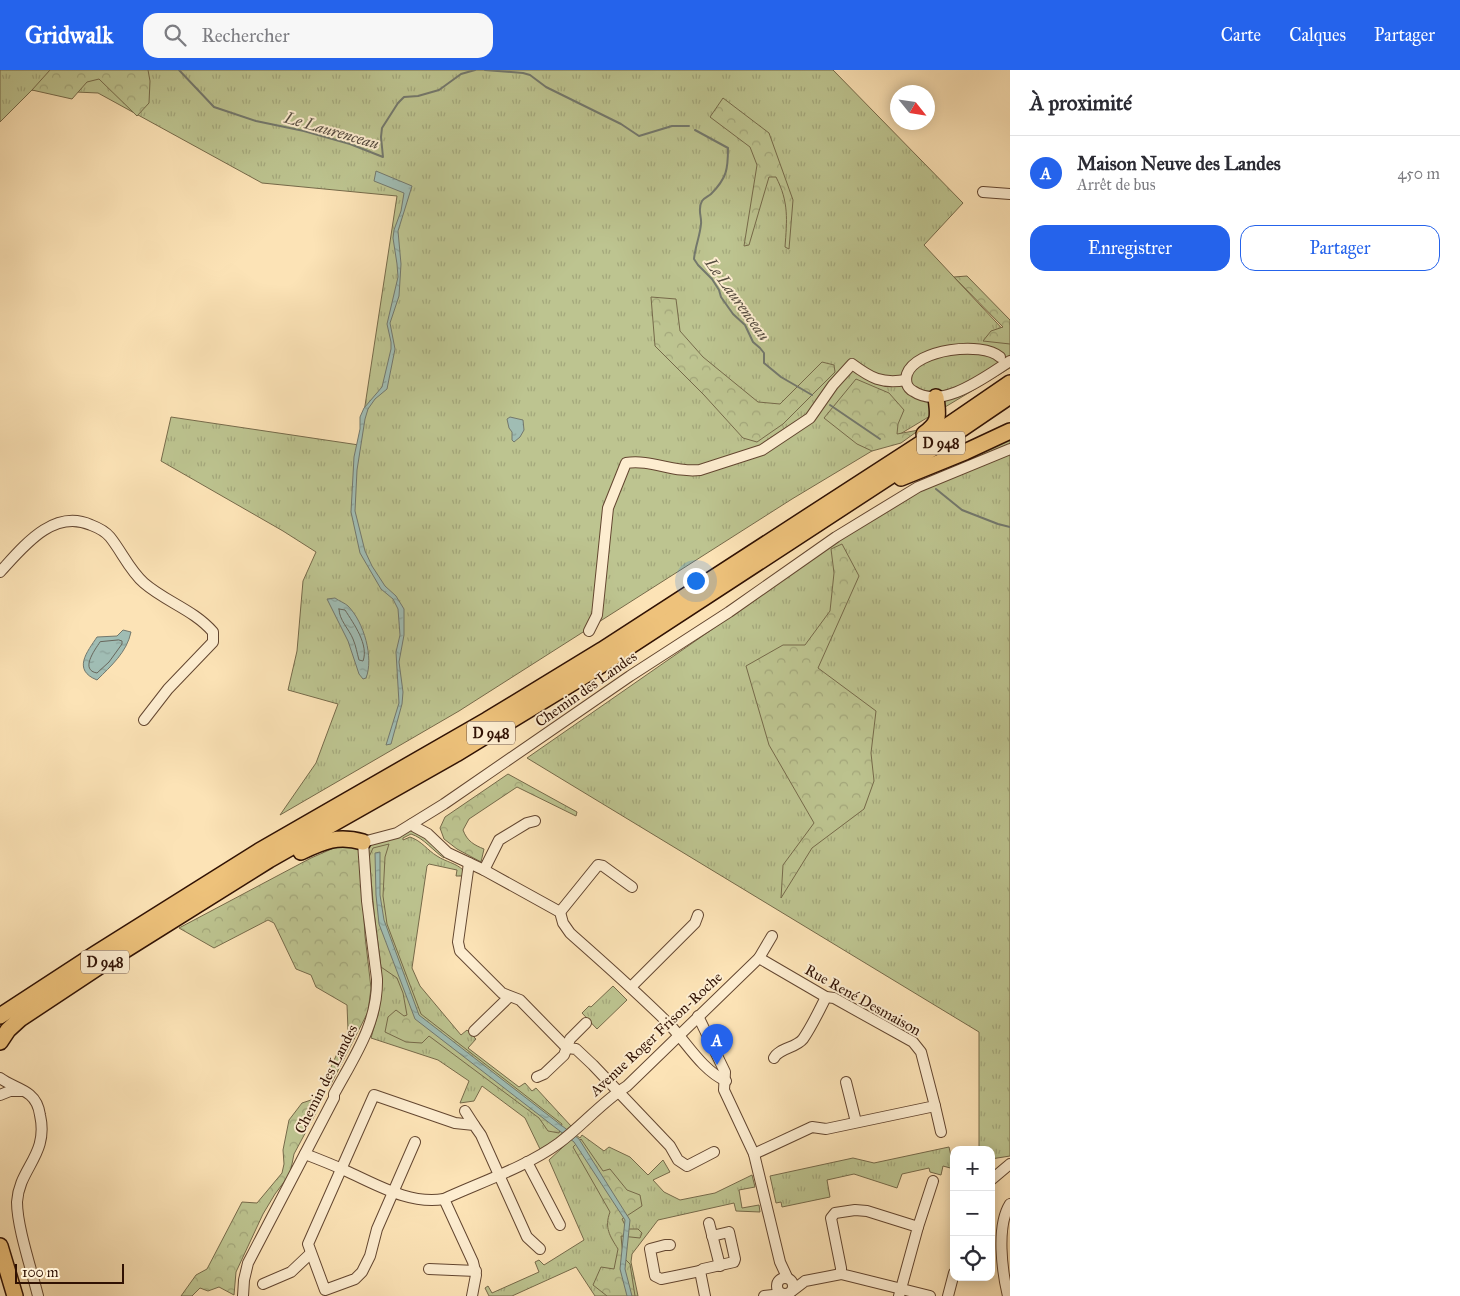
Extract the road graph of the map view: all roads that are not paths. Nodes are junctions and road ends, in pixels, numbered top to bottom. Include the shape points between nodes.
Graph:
1 (984, 192) dead end
2 (1010, 194) edge
3 (1005, 359) edge
4 (906, 380) junction
5 (1010, 382) edge
6 (1010, 396) edge
7 (936, 397) junction
8 (1010, 431) edge
9 (1010, 449) edge
10 (895, 460) junction
11 (871, 489) junction
12 (0, 572) edge
13 (589, 631) dead end
14 (144, 720) dead end
15 (423, 817) junction
16 (535, 821) dead end
17 (412, 824) junction
18 (428, 834) junction
19 (363, 842) junction
20 (469, 863) junction
21 (484, 870) junction
22 (241, 877) junction
23 (632, 887) dead end
24 (560, 912) junction
25 (698, 915) dead end
26 (772, 936) dead end
27 (759, 958) junction
28 (631, 987) junction
29 (509, 997) junction
30 (826, 997) junction
31 (0, 1016) edge
32 (698, 1016) junction
33 (586, 1024) dead end
34 (474, 1031) dead end
35 (679, 1035) junction
36 (0, 1042) edge
37 (568, 1048) junction
38 (774, 1058) dead end
39 (537, 1077) dead end
40 (0, 1078) edge
41 (726, 1081) junction
42 (846, 1082) dead end
43 (23, 1091) junction
44 (618, 1092) junction
45 (0, 1095) edge
46 (935, 1106) junction
47 (466, 1111) dead end
48 (856, 1122) junction
49 (474, 1125) junction
50 (940, 1132) dead end
51 (414, 1142) dead end
52 (714, 1152) dead end
53 (305, 1154) junction
54 (754, 1154) junction
55 (527, 1162) junction
56 (1010, 1164) edge
57 (341, 1168) junction
58 (499, 1174) junction
59 (995, 1177) edge
60 (933, 1181) dead end
61 (393, 1192) junction
62 (444, 1199) junction
63 (1010, 1204) edge
64 (709, 1223) dead end
65 (560, 1226) dead end
66 (918, 1227) junction
67 (712, 1236) junction
68 (0, 1246) edge
69 (670, 1246) dead end
70 (540, 1249) dead end
71 (310, 1254) junction
72 (720, 1266) junction
73 (429, 1269) dead end
74 (476, 1271) junction
75 (700, 1271) junction
76 (841, 1274) junction
77 (783, 1280) junction
78 (805, 1281) junction
79 (952, 1281) edge
80 (263, 1284) dead end
81 (787, 1292) junction
82 (900, 1292) edge
83 (326, 1293) edge
84 (14, 1296) edge
85 (38, 1296) edge
86 (243, 1296) edge
87 (472, 1296) edge
88 (705, 1296) edge
89 (764, 1296) edge
90 (930, 1296) edge
91 (948, 1296) edge
92 (1008, 1296) edge

1 - 2 street
3 - 4 street via 983,349 939,353 916,364
3 - 7 street via 967,388
4 - 7 street via 915,393
4 - 13 street via 877,380 852,364 810,418 762,450 691,471 638,461 626,463 608,508 597,615
5 - 10 highway, D 948
6 - 11 highway, D 948
7 - 10 highway via 937,423 903,449
8 - 11 highway via 882,489
9 - 15 street, Chemin des Landes via 927,482 844,532
10 - 31 highway, D 948 via 550,683 259,851
11 - 22 highway, D 948 via 552,696
12 - 14 street via 25,545 49,526 66,521 84,521 110,536 143,582 204,622 213,632 213,642 168,689
15 - 17 street, Chemin des Landes
15 - 18 street
16 - 21 street via 498,840
17 - 18 street
17 - 19 street, Chemin des Landes via 397,833
18 - 20 street via 448,853
19 - 22 highway via 342,838 331,840 255,876
19 - 53 street, Chemin des Landes via 377,979 375,1003 368,1032
20 - 21 street
20 - 29 street via 458,942 460,951
21 - 24 street
22 - 36 highway, D 948 via 31,1011 8,1030
23 - 24 street via 598,865
24 - 28 street via 570,933
25 - 28 street via 696,924
26 - 27 street, Avenue Roger Frison-Roche
27 - 30 street, Rue René Desmaison
27 - 32 street, Avenue Roger Frison-Roche
28 - 35 street
29 - 34 street
29 - 37 street via 520,1000
30 - 38 street via 802,1040
30 - 46 street, Rue René Desmaison via 834,998 918,1047
32 - 35 street, Avenue Roger Frison-Roche
32 - 41 street via 722,1063
33 - 37 street via 570,1038
35 - 41 street via 715,1076
35 - 44 street, Avenue Roger Frison-Roche
37 - 39 street via 544,1074
37 - 44 street via 576,1049
40 - 43 street
41 - 54 street via 724,1090
42 - 48 street
43 - 45 street
43 - 85 street via 35,1101 42,1124 39,1149 20,1187 17,1201
44 - 52 street via 682,1163 687,1166
44 - 55 street, Avenue Roger Frison-Roche via 560,1142
46 - 48 street
46 - 50 street, Rue René Desmaison
47 - 49 street
48 - 54 street via 826,1129 812,1127
49 - 57 street via 455,1123 374,1095
49 - 58 street
51 - 61 street
53 - 57 street, Avenue Roger Frison-Roche
53 - 86 street, Chemin des Landes via 248,1262
54 - 77 street
55 - 58 street, Avenue Roger Frison-Roche
55 - 65 street
56 - 59 street
57 - 61 street, Avenue Roger Frison-Roche
57 - 71 street via 308,1244
58 - 62 street, Avenue Roger Frison-Roche
58 - 70 street via 527,1237
60 - 66 street
61 - 62 street, Avenue Roger Frison-Roche via 423,1201
61 - 83 street via 376,1228 370,1256 362,1272 355,1279
62 - 74 street
63 - 92 street via 1004,1217 1002,1261
64 - 67 street
66 - 76 street via 867,1211 835,1213 830,1218
66 - 82 street
67 - 72 street
67 - 72 street via 729,1232 735,1259
68 - 84 highway
69 - 75 street via 650,1249 655,1276 662,1279
71 - 80 street via 291,1272
71 - 83 street
72 - 75 street
73 - 74 street
74 - 87 street
75 - 88 street
76 - 78 street
76 - 82 street
77 - 78 street
77 - 81 street via 793,1285
77 - 81 street via 778,1291
77 - 89 street
78 - 81 street
79 - 91 street
81 - 89 street
82 - 90 street

